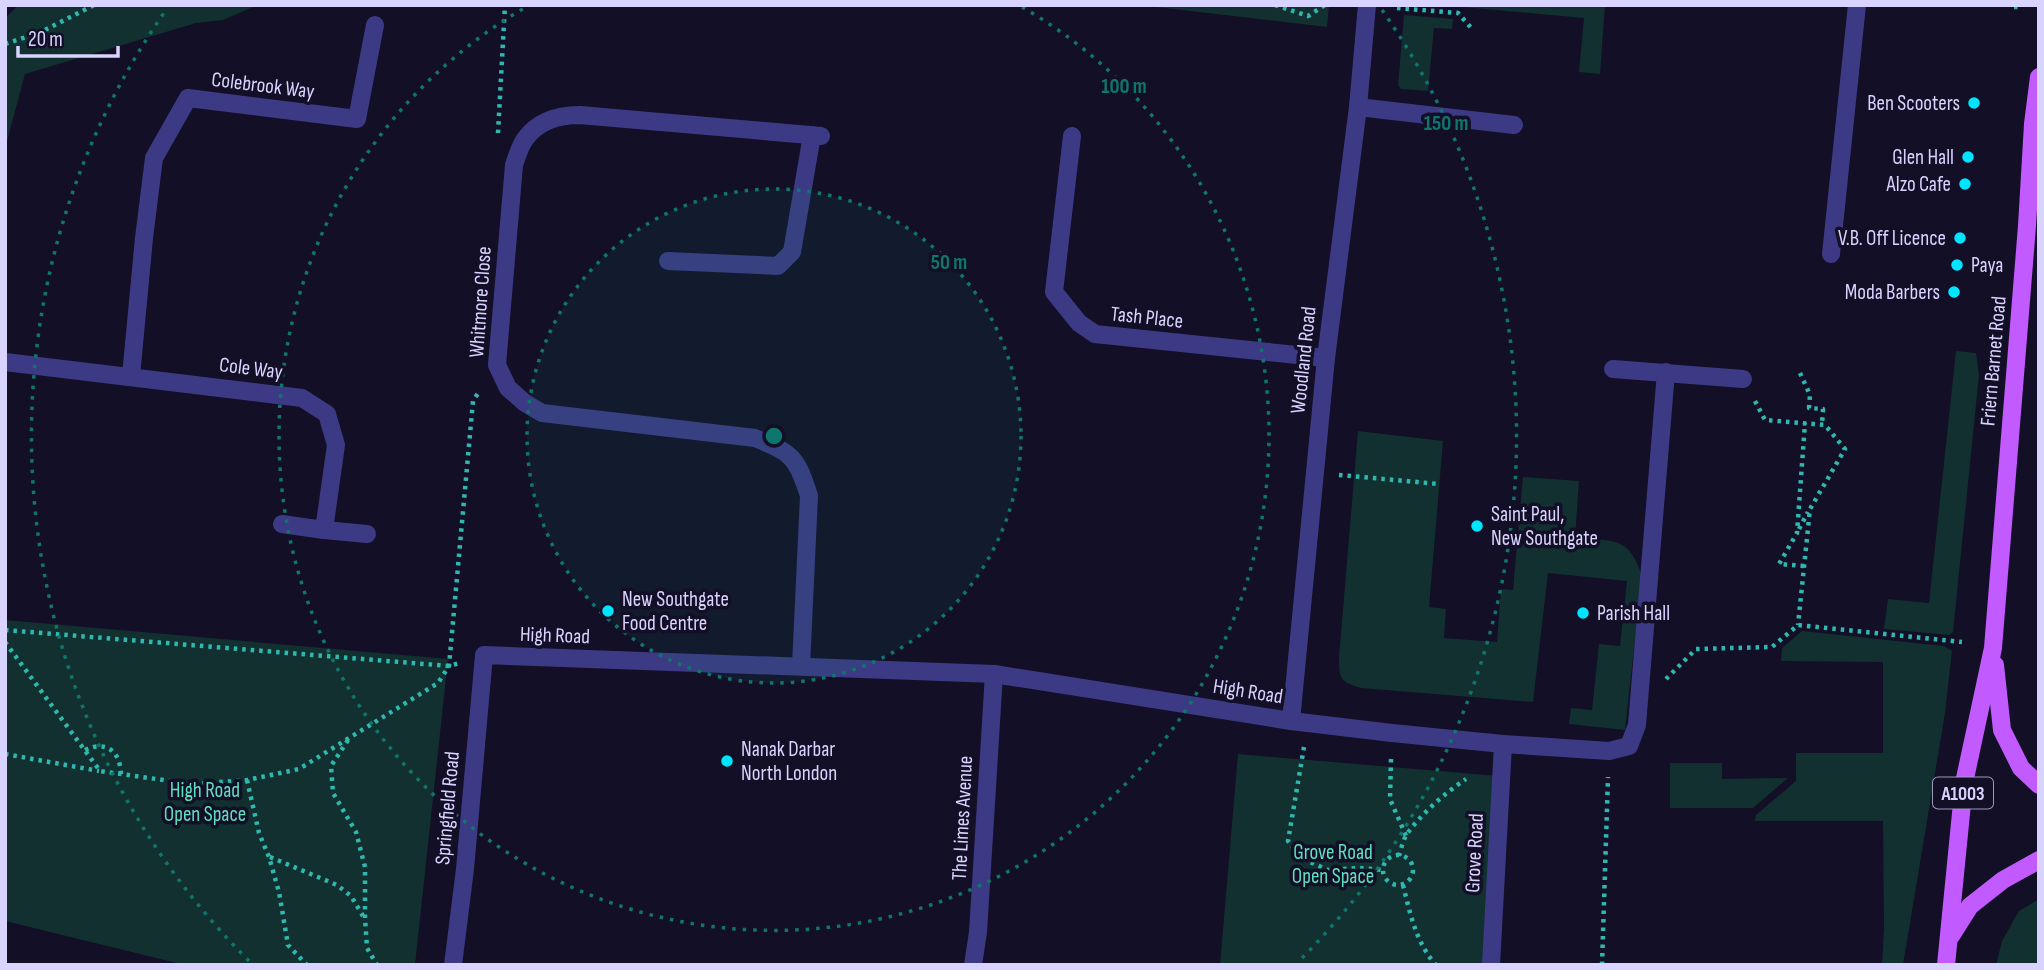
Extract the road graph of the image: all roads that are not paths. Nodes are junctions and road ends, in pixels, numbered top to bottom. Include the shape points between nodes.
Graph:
1 (1367, 5) edge
2 (1857, 5) edge
3 (375, 25) dead end
4 (2039, 77) edge
5 (1358, 107) junction
6 (1514, 125) dead end
7 (1072, 136) dead end
8 (2033, 227) edge
9 (1831, 254) dead end
10 (668, 261) dead end
11 (1326, 358) junction
12 (5, 362) edge
13 (1613, 369) dead end
14 (1666, 372) junction
15 (131, 376) junction
16 (1743, 379) road end
17 (282, 524) dead end
18 (324, 530) junction
19 (367, 534) dead end
20 (1993, 648) junction
21 (484, 655) joint
22 (801, 666) junction
23 (994, 674) junction
24 (1291, 721) junction
25 (1503, 744) junction
26 (2039, 785) edge
27 (2039, 860) edge
28 (1948, 942) junction
29 (453, 965) edge
30 (972, 965) edge
31 (1492, 965) edge
32 (1946, 965) edge

1 - 5 street, Woodland Road
2 - 9 street
3 - 15 street, Colebrook Way via 357,119 188,98 154,158
4 - 8 main road, Friern Barnet Road / A1003 via 2033,124
5 - 6 street
5 - 11 street, Woodland Road
7 - 11 street, Tash Place via 1054,292 1079,323 1095,334
8 - 20 main road, Friern Barnet Road / A1003
10 - 22 street, Whitmore Close via 778,266 792,252 817,136 565,115 541,123 524,139 514,164 497,365 508,388 541,413 755,438 785,450 802,471 809,496
11 - 24 street, Woodland Road
12 - 15 street, Cole Way
13 - 14 street
14 - 16 street
14 - 25 street, High Road via 1637,725 1629,746 1609,751
15 - 18 street, Cole Way via 302,398 327,414 336,444
17 - 18 street
18 - 19 street
20 - 26 main road, Friern Barnet Road / A1003 via 2002,730 2021,768
20 - 28 main road, Friern Barnet Road / A1003 via 1964,783
21 - 22 street, High Road
21 - 29 street, Springfield Road
22 - 23 street, High Road
23 - 24 street, High Road
23 - 30 street, The Limes Avenue
24 - 25 street, High Road
25 - 31 street, Grove Road
27 - 28 main road, A1003 via 1970,906
28 - 32 main road, A1003

